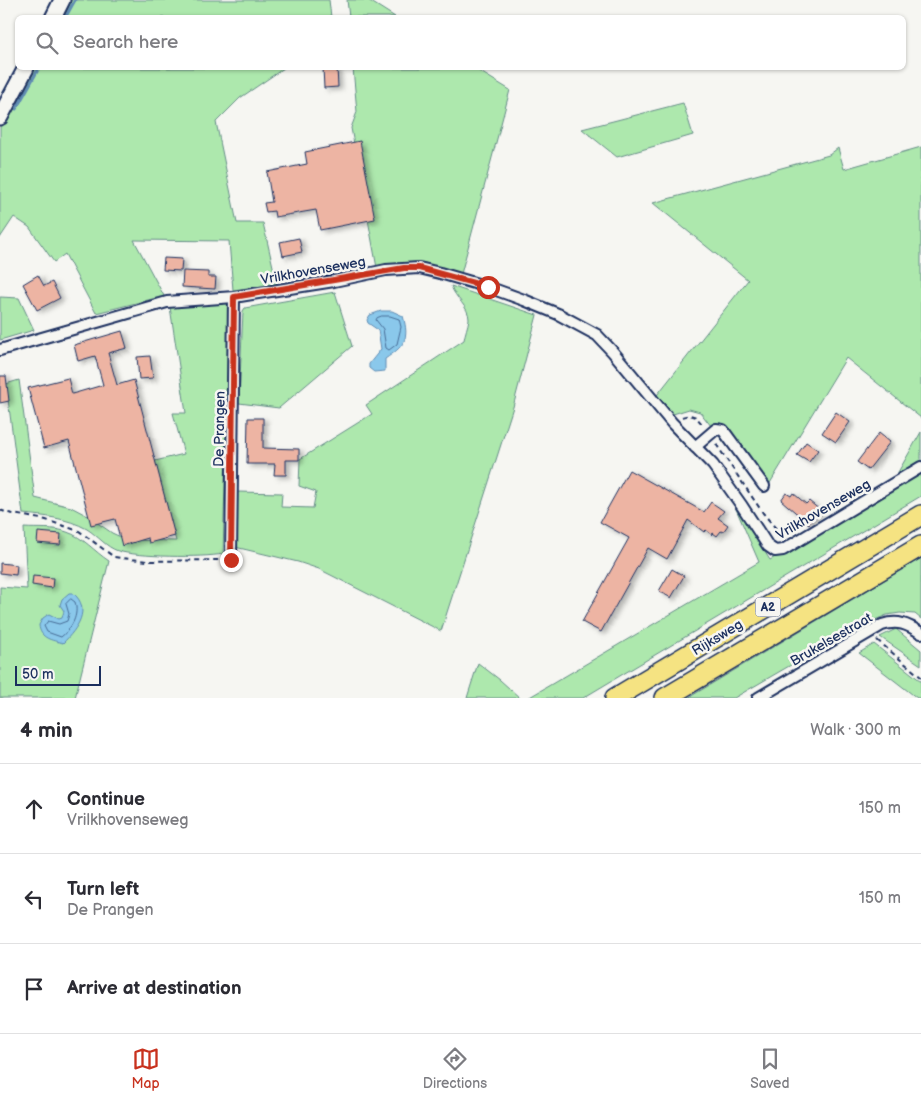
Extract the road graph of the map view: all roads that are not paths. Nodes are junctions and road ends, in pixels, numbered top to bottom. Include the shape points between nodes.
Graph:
1 (62, 0) edge
2 (54, 15) edge
3 (25, 70) edge
4 (0, 117) edge
5 (234, 297) junction
6 (1, 349) edge
7 (695, 447) junction
8 (921, 468) edge
9 (764, 486) dead end
10 (921, 515) edge
11 (921, 546) edge
12 (231, 560) road end
13 (921, 633) edge
14 (615, 698) edge
15 (665, 698) edge
16 (758, 698) edge

1 - 2 street
3 - 4 street
5 - 6 street, Vrilkhovenseweg via 153,305
5 - 7 street, Vrilkhovenseweg via 404,268 419,268 488,287 558,314 597,336
5 - 12 street, De Prangen
7 - 8 street, Vrilkhovenseweg via 725,482 768,546 778,551
7 - 9 street via 716,429 723,430
10 - 14 highway, Rijksweg / A2
11 - 15 highway, Rijksweg / A2
13 - 16 street, Brukelsestraat via 900,622 882,625

